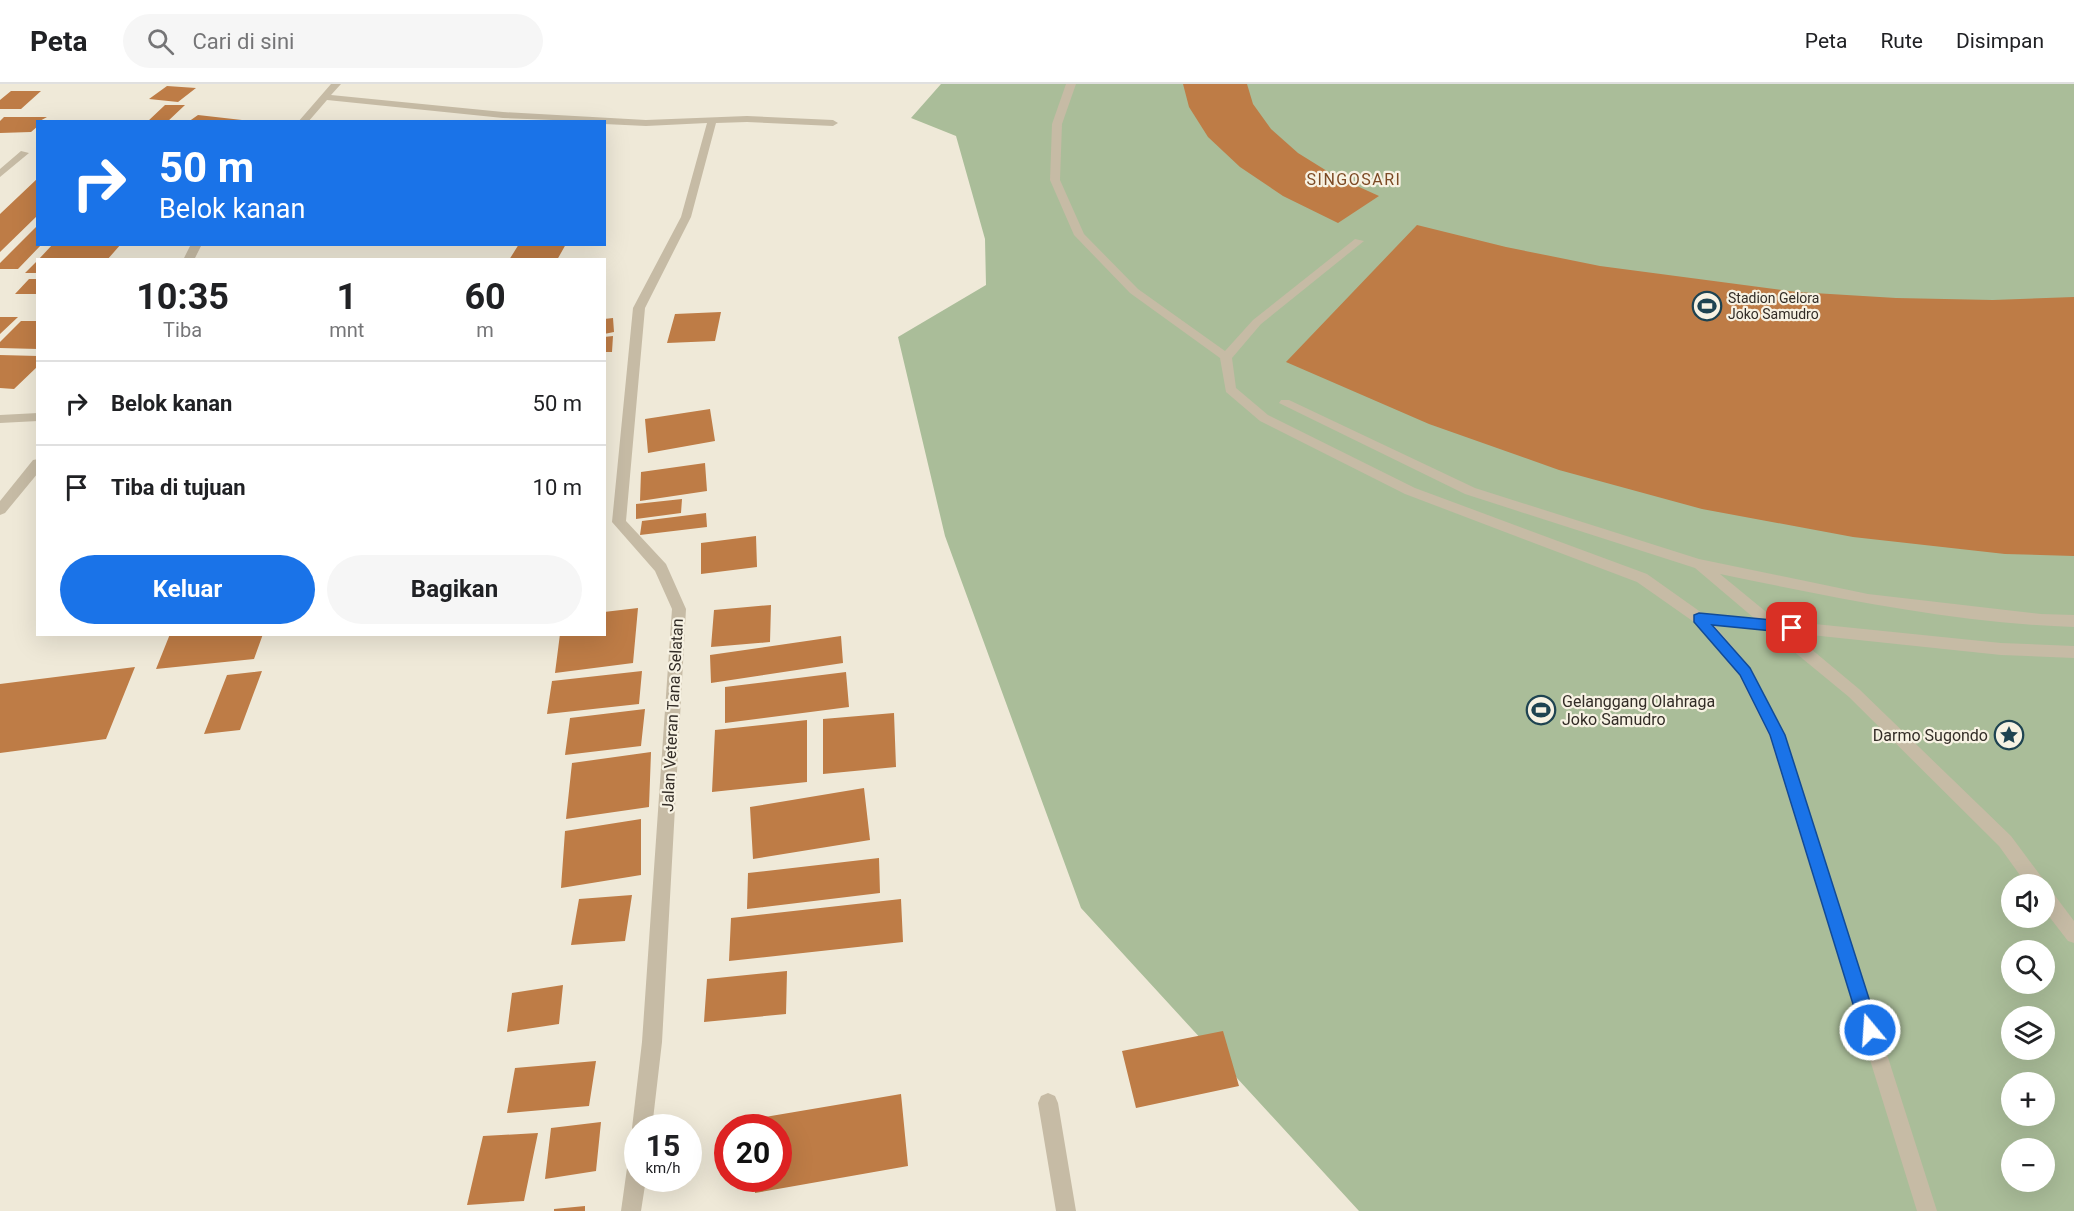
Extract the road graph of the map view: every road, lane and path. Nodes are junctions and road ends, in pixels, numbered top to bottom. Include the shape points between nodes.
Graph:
1 (336, 84) edge
2 (1071, 84) edge
3 (324, 97) junction
4 (304, 120) edge
5 (602, 120) edge
6 (606, 120) edge
7 (712, 122) junction
8 (833, 123) dead end
9 (24, 153) dead end
10 (0, 174) edge
11 (1359, 241) dead end
12 (1226, 357) junction
13 (1285, 403) dead end
14 (36, 417) edge
15 (0, 419) edge
16 (36, 465) edge
17 (0, 510) edge
18 (1698, 564) junction
19 (1699, 618) junction
20 (2074, 621) edge
21 (2074, 652) edge
22 (2029, 874) edge
23 (2055, 910) edge
24 (2074, 935) edge
25 (1048, 1103) dead end
26 (644, 1114) edge
27 (634, 1192) edge
28 (631, 1211) edge
29 (1066, 1211) edge
30 (1927, 1211) edge

1 - 3 street
2 - 12 street via 1057,124 1055,180 1079,236 1134,291
3 - 4 street
3 - 5 street via 503,115
6 - 7 street
7 - 8 street via 747,119
7 - 26 street, Jalan Veteran Tana Selatan via 686,218 639,308 619,522 661,568 679,609 652,1042
9 - 10 street
11 - 12 street via 1257,322
12 - 19 street via 1230,389 1264,418 1410,491 1642,578
13 - 18 street via 1470,491
14 - 15 street
16 - 17 street
18 - 20 street via 1868,599
18 - 22 street via 1854,693 2005,841
19 - 21 street via 2001,649
19 - 30 street via 1745,671 1777,735
23 - 24 street
25 - 29 street
27 - 28 street

